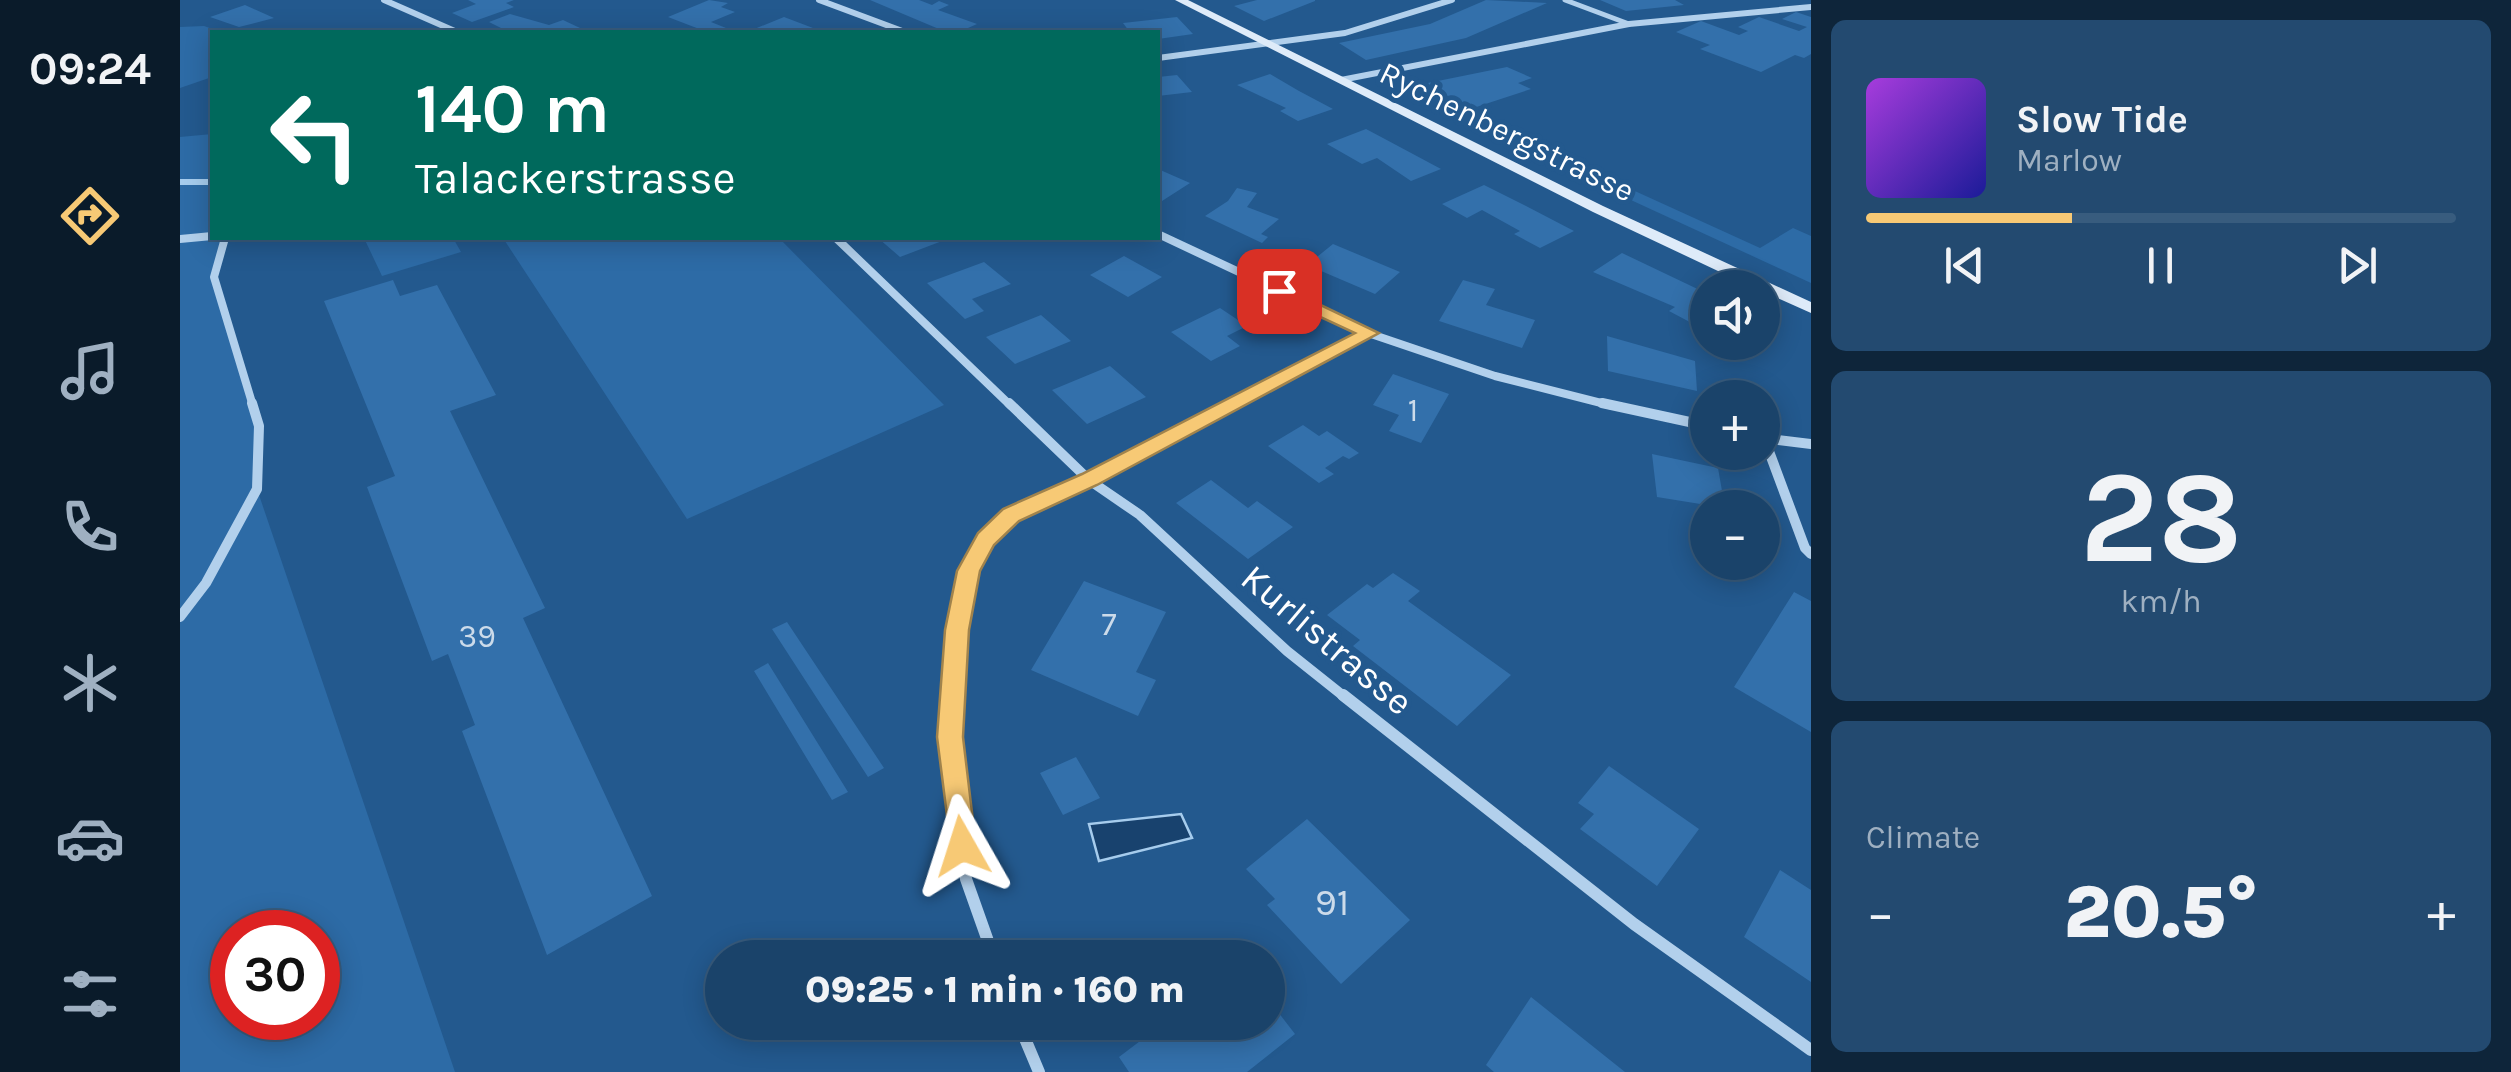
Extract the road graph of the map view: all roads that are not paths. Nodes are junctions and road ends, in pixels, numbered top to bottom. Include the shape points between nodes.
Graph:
1 (384, 0) edge
2 (818, 0) edge
3 (1180, 0) edge
4 (1452, 0) edge
5 (1565, 0) edge
6 (1811, 7) edge
7 (1629, 24) junction
8 (452, 30) edge
9 (899, 30) edge
10 (1271, 44) junction
11 (1160, 58) edge
12 (1341, 80) junction
13 (1160, 235) edge
14 (210, 236) edge
15 (180, 239) edge
16 (225, 240) edge
17 (838, 240) edge
18 (1811, 308) edge
19 (1370, 333) junction
20 (1690, 422) edge
21 (1780, 440) edge
22 (1811, 444) edge
23 (1775, 470) edge
24 (1089, 480) junction
25 (1811, 554) edge
26 (180, 617) edge
27 (987, 940) edge
28 (1026, 1040) edge
29 (1811, 1050) edge
30 (1039, 1072) edge

1 - 8 street
2 - 9 street
3 - 10 street, Rychenbergstrasse
4 - 10 street via 1400,19
5 - 7 lane
6 - 7 street
7 - 12 street
10 - 11 street
10 - 12 street, Rychenbergstrasse
12 - 18 street, Rychenbergstrasse
13 - 19 street
14 - 15 street
16 - 26 street via 214,277 259,426 257,489
17 - 24 street, Kurlistrasse
19 - 20 street via 1474,369
19 - 24 street
21 - 22 street
23 - 25 street
24 - 27 street via 1011,515 986,539 968,571 950,737 966,882
24 - 29 street, Kurlistrasse via 1140,516 1287,650 1456,786
28 - 30 street

